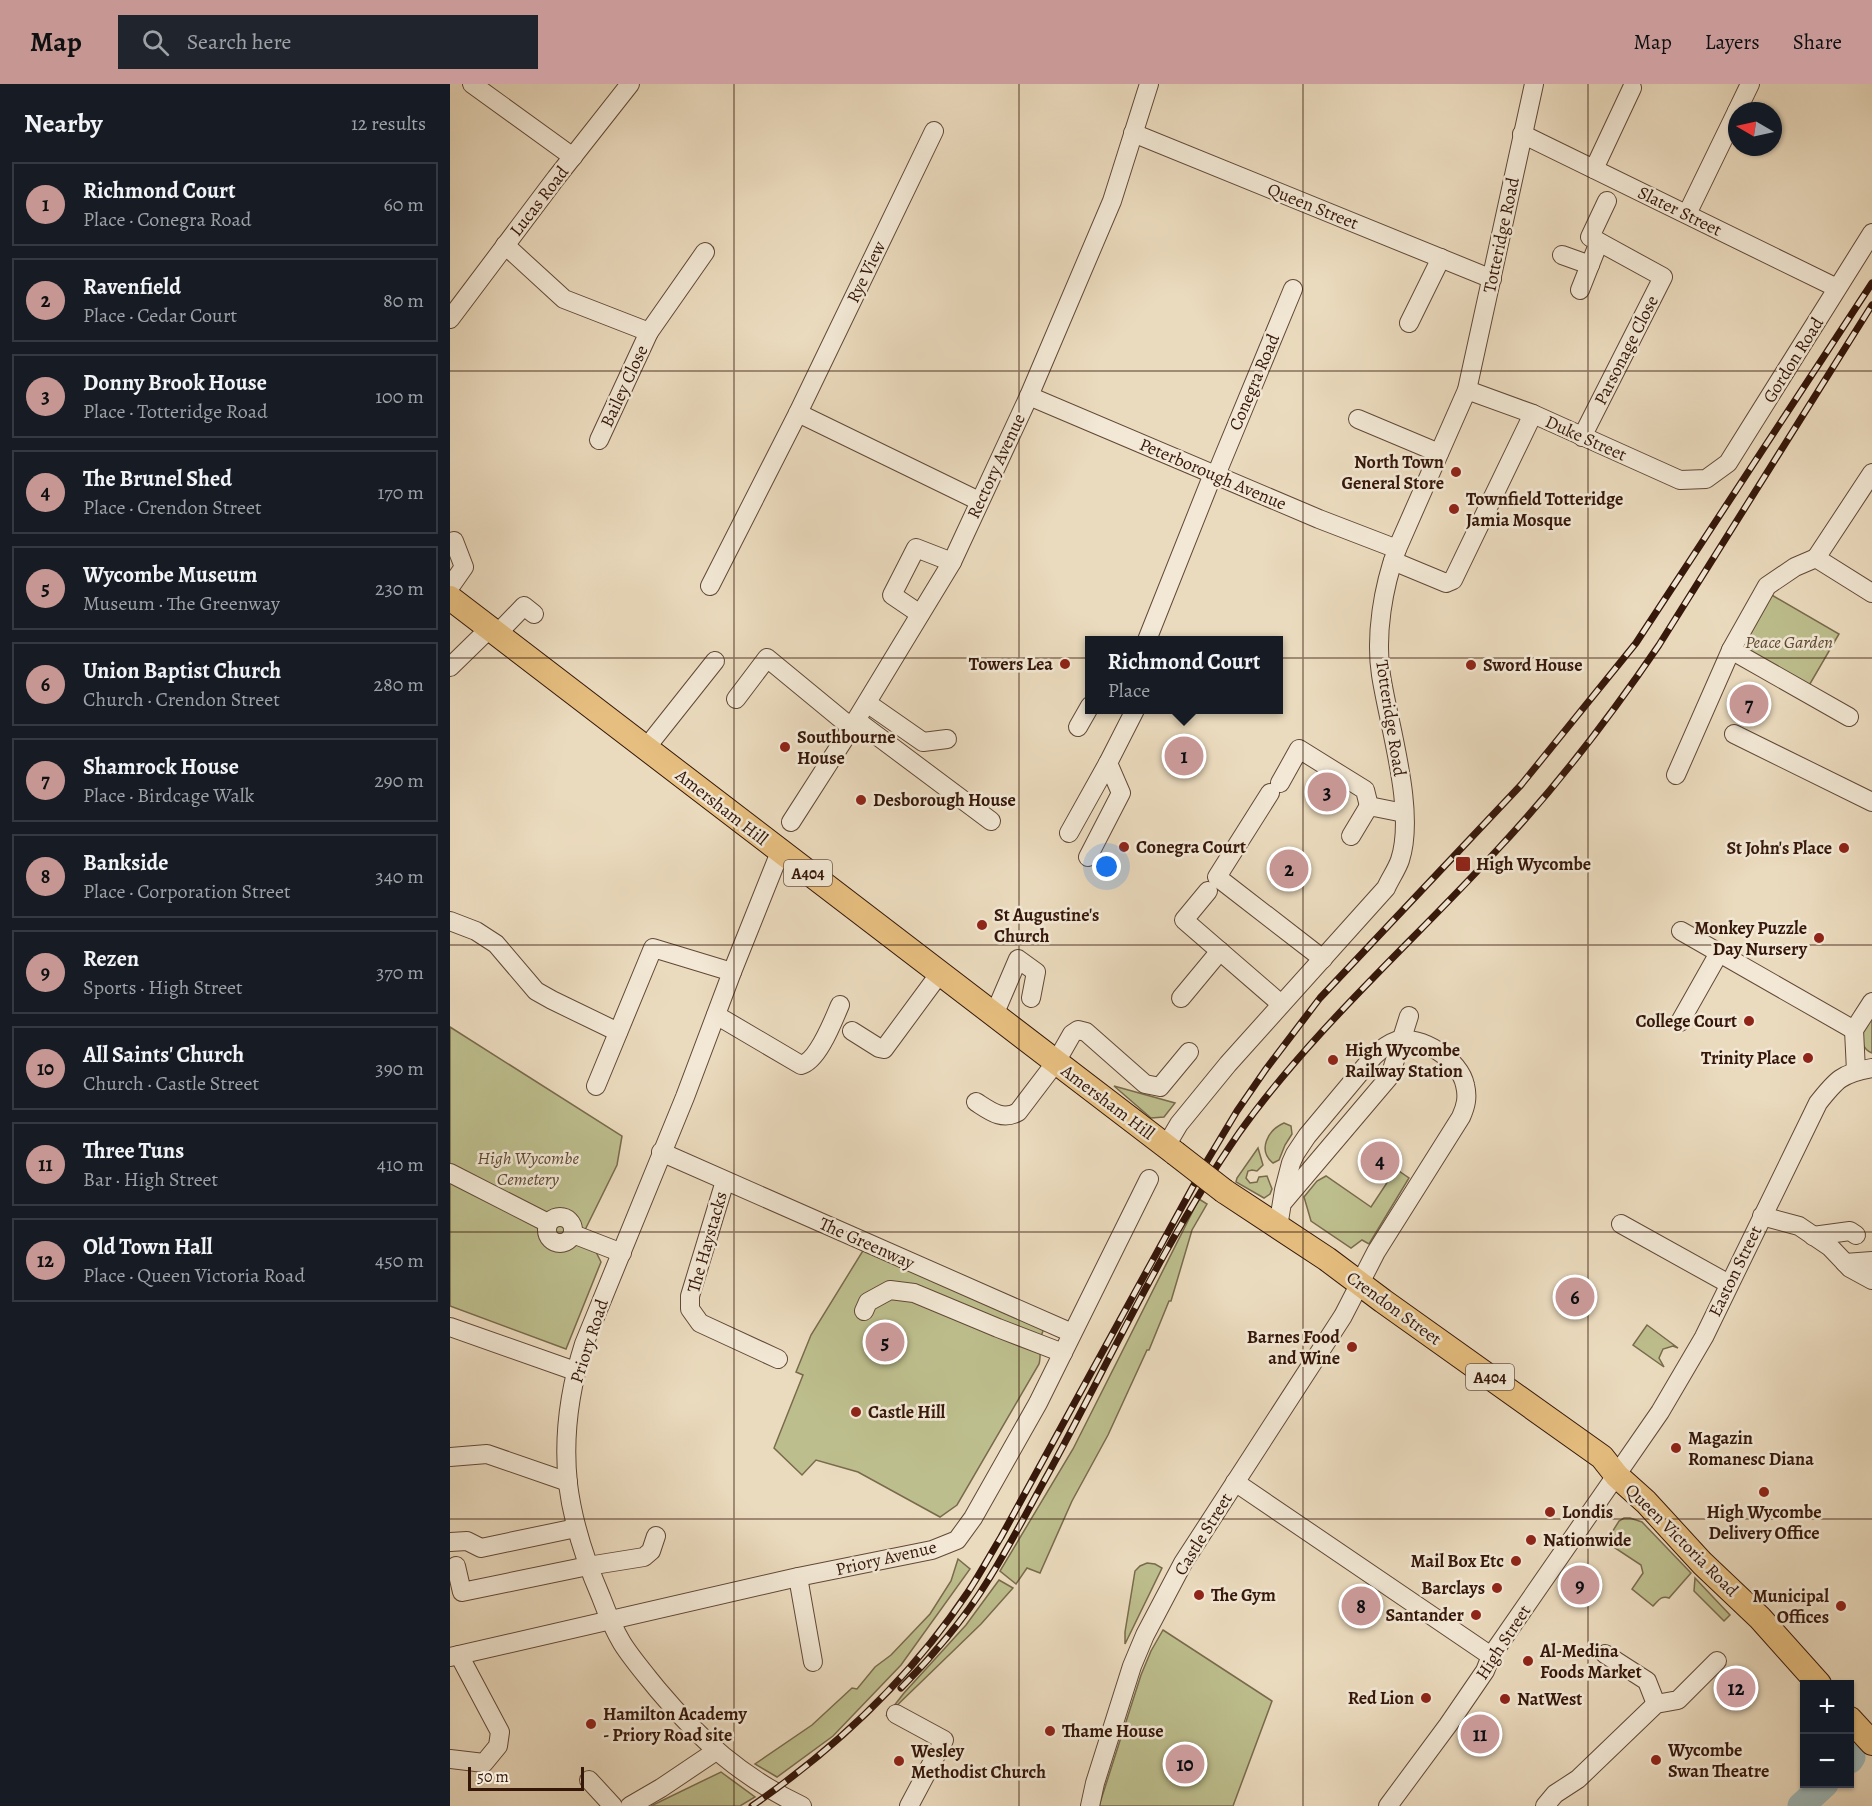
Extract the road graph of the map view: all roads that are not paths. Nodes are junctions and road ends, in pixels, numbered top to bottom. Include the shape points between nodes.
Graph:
1 (472, 84) edge
2 (630, 84) edge
3 (1149, 84) edge
4 (1534, 84) edge
5 (1750, 84) edge
6 (1632, 88) dead end
7 (1741, 102) edge
8 (1728, 130) edge
9 (934, 131) dead end
10 (1133, 133) junction
11 (1522, 134) junction
12 (573, 157) junction
13 (1594, 169) junction
14 (1607, 201) dead end
15 (1687, 214) junction
16 (1872, 233) edge
17 (1599, 242) junction
18 (505, 245) junction
19 (705, 252) dead end
20 (1562, 255) dead end
21 (1441, 258) junction
22 (1590, 265) junction
23 (1492, 279) junction
24 (1837, 288) junction
25 (1293, 289) dead end
26 (1580, 290) dead end
27 (450, 319) edge
28 (1409, 323) dead end
29 (649, 332) junction
30 (1467, 390) junction
31 (1029, 396) junction
32 (798, 413) junction
33 (1533, 414) junction
34 (1358, 419) dead end
35 (1582, 437) junction
36 (599, 440) dead end
37 (1439, 453) junction
38 (1872, 473) edge
39 (1214, 474) junction
40 (1706, 479) joint
41 (979, 501) junction
42 (454, 540) dead end
43 (1395, 555) junction
44 (1816, 558) junction
45 (952, 562) junction
46 (710, 586) dead end
47 (450, 588) edge
48 (1872, 593) edge
49 (450, 598) edge
50 (534, 614) dead end
51 (920, 614) junction
52 (493, 632) junction
53 (1149, 636) edge
54 (1731, 650) junction
55 (715, 660) dead end
56 (450, 667) edge
57 (736, 699) dead end
58 (867, 703) junction
59 (1085, 714) edge
60 (1133, 714) edge
61 (1849, 717) dead end
62 (854, 724) junction
63 (1078, 727) dead end
64 (1734, 734) dead end
65 (947, 739) dead end
66 (646, 748) junction
67 (1108, 763) junction
68 (1676, 775) dead end
69 (1872, 802) edge
70 (1369, 806) junction
71 (1404, 813) junction
72 (991, 821) dead end
73 (791, 822) dead end
74 (1069, 833) dead end
75 (1351, 836) dead end
76 (780, 852) junction
77 (1088, 857) dead end
78 (1208, 891) dead end
79 (450, 921) edge
80 (1681, 931) dead end
81 (1220, 951) junction
82 (1719, 953) junction
83 (1323, 959) junction
84 (732, 972) junction
85 (940, 973) junction
86 (1031, 998) dead end
87 (1181, 998) dead end
88 (1872, 1002) edge
89 (1281, 1004) junction
90 (840, 1005) dead end
91 (716, 1015) junction
92 (994, 1015) junction
93 (1409, 1016) dead end
94 (1680, 1022) dead end
95 (1854, 1030) junction
96 (852, 1031) dead end
97 (618, 1032) junction
98 (1401, 1041) junction
99 (1189, 1052) dead end
100 (1056, 1062) junction
101 (1864, 1070) edge
102 (596, 1086) dead end
103 (976, 1102) dead end
104 (1171, 1150) junction
105 (661, 1152) junction
106 (450, 1173) edge
107 (1149, 1179) dead end
108 (725, 1181) junction
109 (1283, 1203) junction
110 (1762, 1216) junction
111 (1621, 1224) dead end
112 (1278, 1227) junction
113 (1856, 1235) dead end
114 (1813, 1236) junction
115 (622, 1252) junction
116 (1872, 1261) edge
117 (1848, 1265) junction
118 (1872, 1274) edge
119 (1872, 1280) edge
120 (1359, 1283) junction
121 (1729, 1284) junction
122 (864, 1311) dead end
123 (450, 1327) edge
124 (1072, 1333) junction
125 (1063, 1353) junction
126 (778, 1359) dead end
127 (575, 1371) junction
128 (450, 1457) edge
129 (1617, 1476) junction
130 (568, 1482) junction
131 (1235, 1482) junction
132 (576, 1528) junction
133 (656, 1536) dead end
134 (450, 1542) edge
135 (456, 1566) dead end
136 (588, 1566) junction
137 (798, 1577) junction
138 (610, 1621) junction
139 (1605, 1654) dead end
140 (455, 1656) edge
141 (1491, 1656) junction
142 (1717, 1661) dead end
143 (813, 1662) dead end
144 (1815, 1680) edge
145 (1656, 1704) junction
146 (896, 1714) dead end
147 (1854, 1723) edge
148 (1872, 1743) edge
149 (716, 1751) junction
150 (450, 1759) edge
151 (589, 1780) dead end
152 (613, 1806) edge
153 (630, 1806) edge
154 (802, 1806) edge
155 (909, 1806) edge
156 (1090, 1806) edge
157 (1388, 1806) edge
158 (1545, 1806) edge

1 - 12 street
2 - 12 street, Lucas Road
3 - 10 street, Rectory Avenue
4 - 11 street, Totteridge Road
5 - 7 street
6 - 13 street
8 - 15 street
9 - 32 street, Rye View
10 - 21 street, Queen Street
10 - 31 street, Rectory Avenue via 1112,201
11 - 13 street, Slater Street
11 - 23 street, Totteridge Road
12 - 18 street, Lucas Road
13 - 15 street, Slater Street
14 - 17 street via 1590,237
15 - 24 street, Slater Street
16 - 24 street, Gordon Road
17 - 22 street
17 - 35 street, Parsonage Close via 1663,277
18 - 27 street, Lucas Road
18 - 29 street, Bailey Close via 564,299
19 - 29 street, Bailey Close
20 - 22 street
21 - 23 street, Queen Street
21 - 28 street
22 - 26 street
23 - 30 street, Totteridge Road
24 - 40 street, Gordon Road via 1728,463
25 - 39 street, Conegra Road
29 - 36 street, Bailey Close
30 - 33 street, Duke Street
30 - 37 street, Totteridge Road
31 - 39 street, Peterborough Avenue
31 - 41 street, Rectory Avenue
32 - 41 street
32 - 46 street, Rye View
33 - 35 street, Duke Street
33 - 43 street, Peterborough Avenue via 1453,580 1446,583
34 - 37 street
35 - 40 street, Duke Street via 1680,480
37 - 43 street, Totteridge Road
38 - 44 street
39 - 43 street, Peterborough Avenue
39 - 53 street, Conegra Road
41 - 45 street, Rectory Avenue
42 - 47 street via 464,567
43 - 71 street, Totteridge Road via 1384,604 1381,673
44 - 48 street
44 - 54 street via 1767,586
45 - 51 street, Rectory Avenue
45 - 51 street via 916,548 892,595
49 - 52 main road, Amersham Hill / A404
50 - 52 street via 524,606
51 - 58 street, Rectory Avenue
52 - 56 street
52 - 66 main road, Amersham Hill / A404
54 - 61 street
54 - 68 street
55 - 66 street
57 - 62 street via 767,658
58 - 62 street, Rectory Avenue
58 - 65 street via 923,742
59 - 63 street
60 - 67 street
62 - 72 street
62 - 73 street, Rectory Avenue
64 - 69 street
66 - 76 main road, Amersham Hill / A404
67 - 74 street
67 - 77 street via 1121,793
70 - 71 street
70 - 75 street
70 - 83 street via 1365,790 1299,749 1217,877
71 - 83 street, Totteridge Road via 1400,860 1386,888
76 - 84 street, Priory Road
76 - 85 main road, Amersham Hill / A404
78 - 81 street via 1184,920
79 - 97 street via 496,944 536,991
80 - 82 street
81 - 87 street
81 - 89 street
82 - 94 street
82 - 95 street
83 - 89 street, Totteridge Road
84 - 91 street, Priory Road
84 - 97 street via 653,948
85 - 92 main road, Amersham Hill / A404
85 - 96 street via 884,1049
86 - 92 street via 1036,972 1018,959
88 - 95 street
89 - 104 street, Totteridge Road via 1179,1124
90 - 91 street via 817,1052 801,1065
91 - 105 street, Priory Road
92 - 100 main road, Amersham Hill / A404
93 - 98 street
95 - 101 street, Easton Street
97 - 102 street
98 - 109 street via 1390,1076 1382,1087
98 - 109 street via 1383,1047 1373,1057 1307,1136 1291,1163
98 - 120 street, Castle Street via 1425,1043 1460,1072 1467,1094 1466,1106
99 - 100 street via 1160,1087 1145,1084 1086,1032 1078,1030
100 - 103 street via 1018,1112 996,1115
100 - 104 main road, Amersham Hill / A404
101 - 110 street, Easton Street via 1835,1081 1818,1103
104 - 112 main road, Crendon Street / A404, bridge
105 - 108 street, The Greenway
105 - 115 street, Priory Road
106 - 115 street via 548,1224 547,1234 554,1242 564,1243 573,1234
107 - 124 street, Priory Avenue
108 - 124 street, The Greenway
108 - 126 street, The Haystacks via 690,1296 690,1309 700,1323
109 - 112 street
110 - 114 street via 1799,1226
110 - 121 street, Easton Street
111 - 121 street
112 - 120 main road, Crendon Street / A404
113 - 114 street via 1850,1231
114 - 117 street
115 - 127 street, Priory Road
116 - 117 street
117 - 118 street
117 - 119 street
120 - 129 main road, Crendon Street / A404 via 1602,1457
120 - 131 street, Castle Street via 1343,1316
121 - 129 street, Easton Street via 1665,1404
122 - 125 street via 868,1302 890,1290 914,1293
123 - 127 street
124 - 125 street, Priory Avenue
125 - 137 street, Priory Avenue via 957,1540 932,1550
127 - 130 street, Priory Road via 567,1422
128 - 130 street via 487,1454
129 - 141 street, High Street
129 - 144 main road, Queen Victoria Road / A404 via 1760,1618
130 - 132 street, Priory Road
131 - 141 street
131 - 156 street, Castle Street via 1183,1563 1145,1635
132 - 134 street via 481,1548 467,1541
132 - 136 street, Priory Road
133 - 136 street via 651,1551 644,1557
135 - 136 street via 462,1592
136 - 138 street, Priory Road
137 - 138 street, Priory Avenue
137 - 143 street
138 - 140 street, Priory Avenue
138 - 149 street, Priory Road via 650,1680
139 - 145 street via 1647,1680
140 - 150 street via 500,1732 498,1746 484,1763
141 - 157 street, High Street via 1485,1671
142 - 145 street via 1678,1700
145 - 158 street
146 - 155 street via 944,1740
147 - 148 main road
149 - 153 street
149 - 154 street, Priory Road via 749,1777
151 - 152 street

